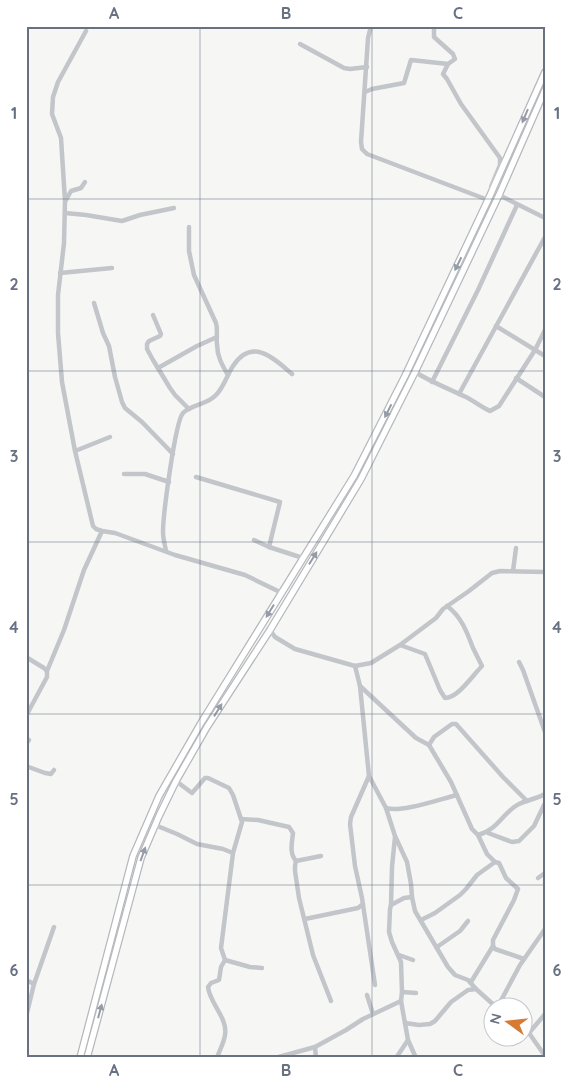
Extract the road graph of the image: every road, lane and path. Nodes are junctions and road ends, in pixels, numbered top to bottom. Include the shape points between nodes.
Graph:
1 (371, 26) edge
2 (434, 26) edge
3 (86, 31) dead end
4 (300, 44) dead end
5 (448, 64) junction
6 (366, 67) junction
7 (545, 72) edge
8 (545, 90) edge
9 (365, 92) junction
10 (85, 182) dead end
11 (499, 195) junction
12 (487, 200) junction
13 (65, 201) junction
14 (517, 205) junction
15 (174, 208) dead end
16 (65, 213) junction
17 (545, 218) edge
18 (189, 227) dead end
19 (545, 237) edge
20 (112, 268) dead end
21 (60, 273) junction
22 (451, 279) junction
23 (458, 282) junction
24 (94, 302) dead end
25 (153, 315) dead end
26 (496, 326) junction
27 (545, 330) edge
28 (217, 337) junction
29 (535, 350) junction
30 (545, 356) edge
31 (158, 368) junction
32 (415, 372) junction
33 (292, 374) dead end
34 (228, 375) junction
35 (516, 378) junction
36 (432, 382) junction
37 (459, 394) junction
38 (545, 398) edge
39 (189, 409) junction
40 (110, 437) dead end
41 (75, 451) junction
42 (173, 454) junction
43 (124, 474) dead end
44 (196, 477) dead end
45 (169, 482) junction
46 (102, 531) junction
47 (254, 540) dead end
48 (269, 548) junction
49 (516, 548) dead end
50 (166, 551) junction
51 (303, 558) junction
52 (513, 571) junction
53 (545, 572) edge
54 (282, 592) junction
55 (447, 606) junction
56 (270, 630) junction
57 (400, 645) junction
58 (26, 656) edge
59 (519, 662) dead end
60 (355, 666) junction
61 (47, 671) junction
62 (360, 686) junction
63 (26, 716) edge
64 (545, 732) edge
65 (429, 745) junction
66 (26, 766) edge
67 (54, 770) dead end
68 (369, 776) junction
69 (176, 781) junction
70 (163, 789) junction
71 (169, 793) junction
72 (545, 794) edge
73 (457, 795) junction
74 (538, 798) junction
75 (527, 801) junction
76 (544, 806) edge
77 (386, 808) junction
78 (241, 819) junction
79 (155, 825) junction
80 (488, 833) junction
81 (478, 835) junction
82 (396, 836) junction
83 (233, 853) junction
84 (321, 856) dead end
85 (296, 861) junction
86 (495, 862) junction
87 (545, 873) edge
88 (538, 878) dead end
89 (412, 897) junction
90 (363, 904) junction
91 (391, 905) junction
92 (358, 908) junction
93 (364, 910) junction
94 (305, 919) junction
95 (421, 920) junction
96 (468, 921) dead end
97 (54, 927) dead end
98 (545, 929) edge
99 (493, 946) junction
100 (437, 947) junction
101 (399, 955) junction
102 (225, 960) junction
103 (413, 960) dead end
104 (524, 960) junction
105 (262, 968) dead end
106 (26, 980) edge
107 (471, 982) junction
108 (34, 984) junction
109 (375, 985) dead end
110 (476, 989) junction
111 (402, 992) junction
112 (416, 993) dead end
113 (367, 995) dead end
114 (484, 996) edge
115 (502, 996) edge
116 (331, 1001) dead end
117 (401, 1001) junction
118 (372, 1014) junction
119 (545, 1014) edge
120 (26, 1017) edge
121 (405, 1024) junction
122 (534, 1027) edge
123 (408, 1040) junction
124 (534, 1040) edge
125 (315, 1047) junction
126 (545, 1057) edge
127 (80, 1058) edge
128 (88, 1058) edge
129 (217, 1058) edge
130 (275, 1058) edge
131 (316, 1058) edge
132 (396, 1058) edge
133 (416, 1058) edge

1 - 6 street
2 - 5 street via 434,37 455,59
3 - 13 street via 64,69 53,97 52,114 61,138
4 - 6 street via 344,68
5 - 9 street via 411,60 404,83
5 - 12 street via 443,74 500,158
6 - 9 street
7 -> 12 main road
8 - 11 main road
9 - 12 street via 360,142 366,154
10 - 13 street via 81,188 70,191
11 - 14 street
11 - 23 main road
12 -> 22 main road
13 - 16 street
14 - 17 street
14 - 36 street
15 - 16 street via 122,221
16 - 21 street
18 - 28 street via 194,275 216,323
19 - 26 street
20 - 21 street
21 - 41 street via 58,333 62,382
22 - 23 main road
22 -> 51 main road via 358,469
23 - 32 main road
24 - 42 street via 110,346 125,408
25 - 31 street via 161,334 149,341 147,349
26 - 29 street
26 - 37 street
27 - 29 street
28 - 31 street
28 - 34 street via 218,354
29 - 30 street
29 - 35 street
31 - 39 street via 175,395
32 - 36 street
56 -> 32 main road via 360,479
33 - 34 street via 274,357 254,352 238,358
34 - 39 street via 215,396
35 - 37 street via 499,406 490,410
35 - 38 street
36 - 37 street
39 - 42 street via 179,421
40 - 41 street
41 - 46 street via 93,526
42 - 45 street
43 - 45 street via 145,474
44 - 48 street via 280,502
45 - 50 street via 163,533
46 - 50 street
46 - 61 street
47 - 48 street
48 - 51 street
49 - 52 street
50 - 54 street via 245,575
51 - 54 main road
52 - 53 street
52 - 55 street via 492,573
54 -> 70 main road
55 - 57 street
55 - 57 street via 460,620 482,666 452,697 446,698 440,690 426,654
56 - 60 street via 275,637 295,649
69 -> 56 main road
57 - 60 street via 371,663
58 - 61 street
59 - 64 street
60 - 62 street
61 - 63 street via 47,677
62 - 65 street via 416,738
62 - 68 street
65 - 73 street
65 - 75 street via 434,737 456,724
66 - 67 street via 51,774
68 - 77 street
68 - 90 street via 350,817
69 - 71 main road
69 - 78 street via 192,793 205,778 224,785 229,788
70 - 71 main road
70 - 127 main road via 133,856
71 - 79 main road
72 - 74 street
73 - 77 street via 403,808
73 - 81 street via 472,830
74 - 75 street
74 - 76 street
75 - 80 street via 512,808
76 - 80 street via 534,826 519,841 512,842
77 - 82 street
78 - 83 street
78 - 85 street via 289,827 293,833 291,851
79 - 83 street via 197,844
128 -> 79 main road via 141,858
80 - 81 street
81 - 86 street via 487,854
82 - 89 street via 407,862
82 - 91 street
83 - 102 street via 221,948
84 - 85 street
85 - 94 street via 298,898
86 - 95 street via 477,875 460,894
86 - 99 street via 518,888
87 - 88 street
89 - 91 street
89 - 95 street
90 - 92 street
90 - 93 street
91 - 101 street via 389,932
92 - 93 street
92 - 94 street
93 - 109 street
94 - 116 street via 313,955
95 - 100 street
96 - 100 street
97 - 108 street
98 - 104 street
99 - 104 street
99 - 107 street
100 - 107 street via 455,975
101 - 103 street
101 - 111 street
102 - 105 street
102 - 129 street via 219,980 208,987 226,1033
104 - 115 street
106 - 108 street
107 - 110 street
108 - 120 street
110 - 114 street
110 - 121 street via 468,990 455,999 430,1024
111 - 112 street
111 - 117 street
113 - 118 street
117 - 118 street
117 - 121 street
118 - 125 street
119 - 122 street
121 - 123 street
123 - 132 street
123 - 133 street
124 - 126 street
125 - 130 street
125 - 131 street

